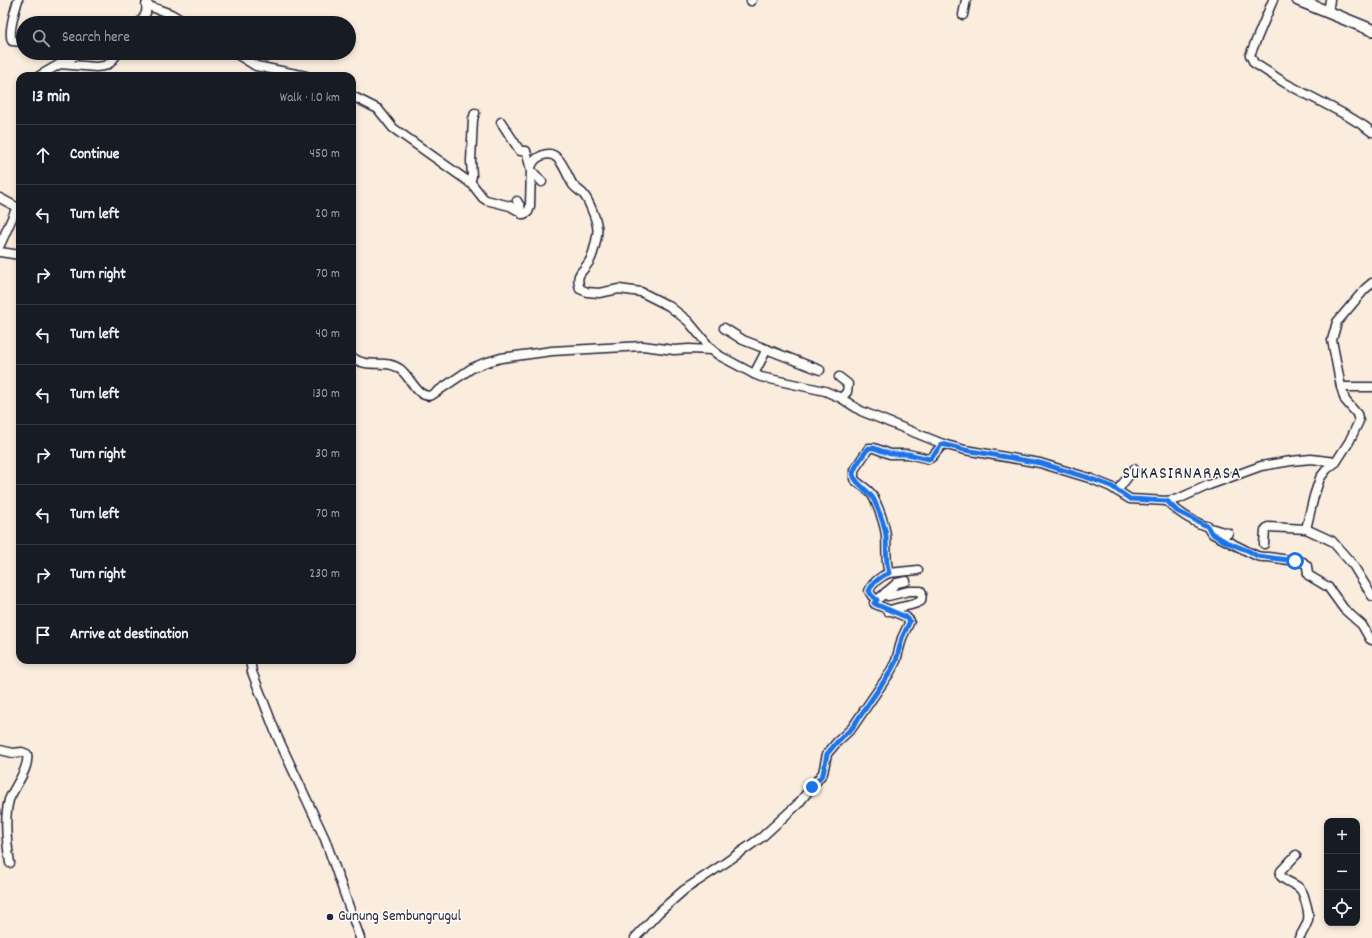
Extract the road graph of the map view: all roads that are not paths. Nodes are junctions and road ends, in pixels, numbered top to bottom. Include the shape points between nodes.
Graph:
1 (18, 0) edge
2 (966, 0) edge
3 (1273, 0) edge
4 (1298, 0) edge
5 (1330, 0) edge
6 (146, 6) edge
7 (1328, 12) junction
8 (963, 15) dead end
9 (138, 16) edge
10 (142, 16) edge
11 (174, 16) edge
12 (1372, 30) edge
13 (16, 41) edge
14 (67, 60) edge
15 (112, 60) edge
16 (246, 60) edge
17 (60, 64) junction
18 (47, 72) edge
19 (286, 72) edge
20 (356, 98) edge
21 (475, 112) dead end
22 (500, 122) dead end
23 (1372, 132) edge
24 (531, 170) junction
25 (542, 182) dead end
26 (470, 183) junction
27 (0, 198) edge
28 (517, 201) dead end
29 (16, 206) edge
30 (16, 214) edge
31 (522, 214) junction
32 (0, 245) edge
33 (0, 252) edge
34 (16, 254) edge
35 (1372, 283) edge
36 (724, 328) dead end
37 (767, 349) junction
38 (712, 350) junction
39 (356, 360) edge
40 (820, 370) dead end
41 (754, 374) junction
42 (839, 377) dead end
43 (1341, 387) junction
44 (1372, 387) edge
45 (841, 398) junction
46 (942, 444) junction
47 (1336, 462) junction
48 (1134, 469) dead end
49 (1117, 490) junction
50 (1167, 501) junction
51 (1207, 526) junction
52 (1306, 529) junction
53 (1228, 533) dead end
54 (1264, 544) dead end
55 (918, 570) dead end
56 (889, 573) junction
57 (906, 581) dead end
58 (886, 592) junction
59 (1372, 596) edge
60 (877, 600) junction
61 (888, 611) junction
62 (1372, 640) edge
63 (251, 664) edge
64 (0, 750) edge
65 (1296, 855) dead end
66 (10, 863) dead end
67 (360, 938) edge
68 (636, 938) edge
69 (1299, 938) edge

1 - 13 street via 11,30 12,41
2 - 8 street
3 - 23 street via 1250,55 1254,63
4 - 7 main road
5 - 7 street
6 - 9 street
6 - 10 street
6 - 11 street
7 - 12 main road
14 - 17 street
15 - 17 street via 104,66 96,67
16 - 19 street via 256,66
17 - 18 street
20 - 26 street via 378,109 393,128
21 - 26 street via 472,119
22 - 24 street via 520,151 526,151
24 - 25 street
24 - 31 street via 530,207
24 - 38 street via 533,162 538,157 554,155 560,160 574,186 586,197 598,231 591,257 580,273 580,289 599,293 619,289 641,292 669,306 688,321
26 - 31 street via 486,200 510,206
27 - 29 street
28 - 31 street
30 - 32 street
33 - 34 street
35 - 43 street via 1337,322 1332,340
36 - 37 street via 743,340
37 - 40 street
37 - 41 street
38 - 39 street via 674,350 644,346 552,351 501,358 472,368 432,396 422,395 405,373 394,366 366,364
38 - 41 street
41 - 45 street via 825,391
42 - 45 street via 848,384 847,392
43 - 44 street
43 - 47 street via 1345,400 1357,414 1359,421
45 - 46 street via 861,411
46 - 49 street via 1040,463 1089,478
46 - 56 street via 929,459 908,454 890,454 869,448 854,470 856,481 872,495 884,525
47 - 50 street via 1291,460 1261,466
47 - 52 street via 1320,478
48 - 49 street
49 - 50 street via 1130,499
50 - 51 street via 1177,511
51 - 53 street
51 - 62 street via 1211,533 1257,556 1303,562 1307,566 1308,575 1328,587 1344,610 1362,626
52 - 54 street via 1268,527 1265,530
52 - 59 street via 1332,541 1353,565
55 - 56 street
56 - 60 street via 870,588 870,594
57 - 58 street via 897,583
58 - 60 street
58 - 61 street via 888,596 914,590 922,593 921,601 916,604
60 - 61 street via 875,604
61 - 68 street via 910,621 896,661 852,728 827,754 823,774 786,816 757,841 684,890
63 - 67 street via 277,736 325,839
64 - 66 street via 25,752 28,758 9,800 6,836
65 - 69 street via 1280,875 1302,891 1309,911 1308,922

